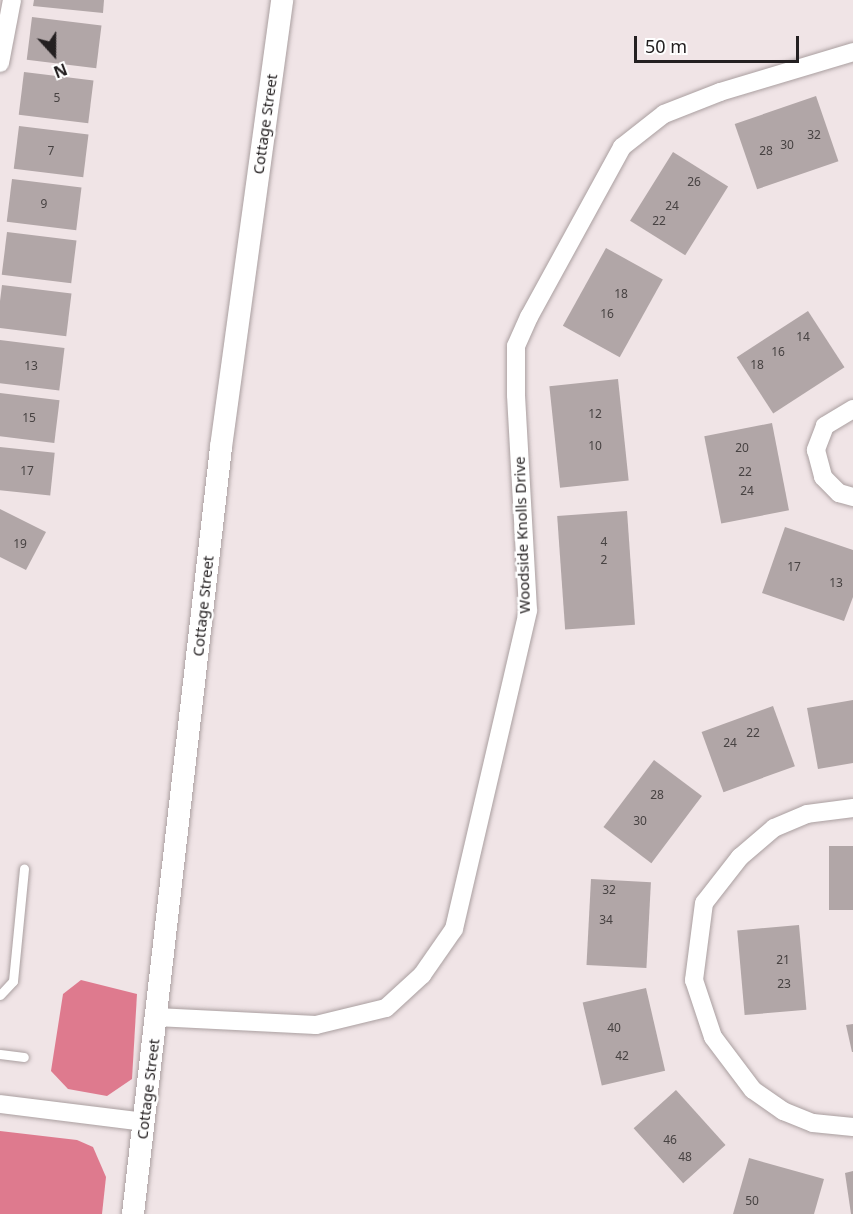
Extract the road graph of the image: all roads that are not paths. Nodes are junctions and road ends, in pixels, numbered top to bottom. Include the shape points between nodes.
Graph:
1 (12, 0) edge
2 (282, 0) edge
3 (853, 52) edge
4 (0, 63) edge
5 (853, 410) edge
6 (853, 497) edge
7 (853, 808) edge
8 (24, 869) dead end
9 (0, 994) edge
10 (156, 1017) junction
11 (0, 1054) edge
12 (24, 1057) dead end
13 (0, 1104) edge
14 (144, 1122) junction
15 (853, 1127) edge
16 (133, 1214) edge

1 - 4 street
2 - 10 street, Cottage Street via 221,447
3 - 10 street, Woodside Knolls Drive via 720,92 664,114 622,147 529,317 516,346 528,610 454,929 422,975 386,1008 316,1025
5 - 6 street via 825,426 816,450 823,477 839,493
7 - 15 street via 807,814 774,828 740,857 704,903 694,980 713,1037 753,1090 783,1111 813,1123
8 - 9 lane via 13,981
10 - 14 street, Cottage Street
11 - 12 lane
13 - 14 street
14 - 16 street, Cottage Street

